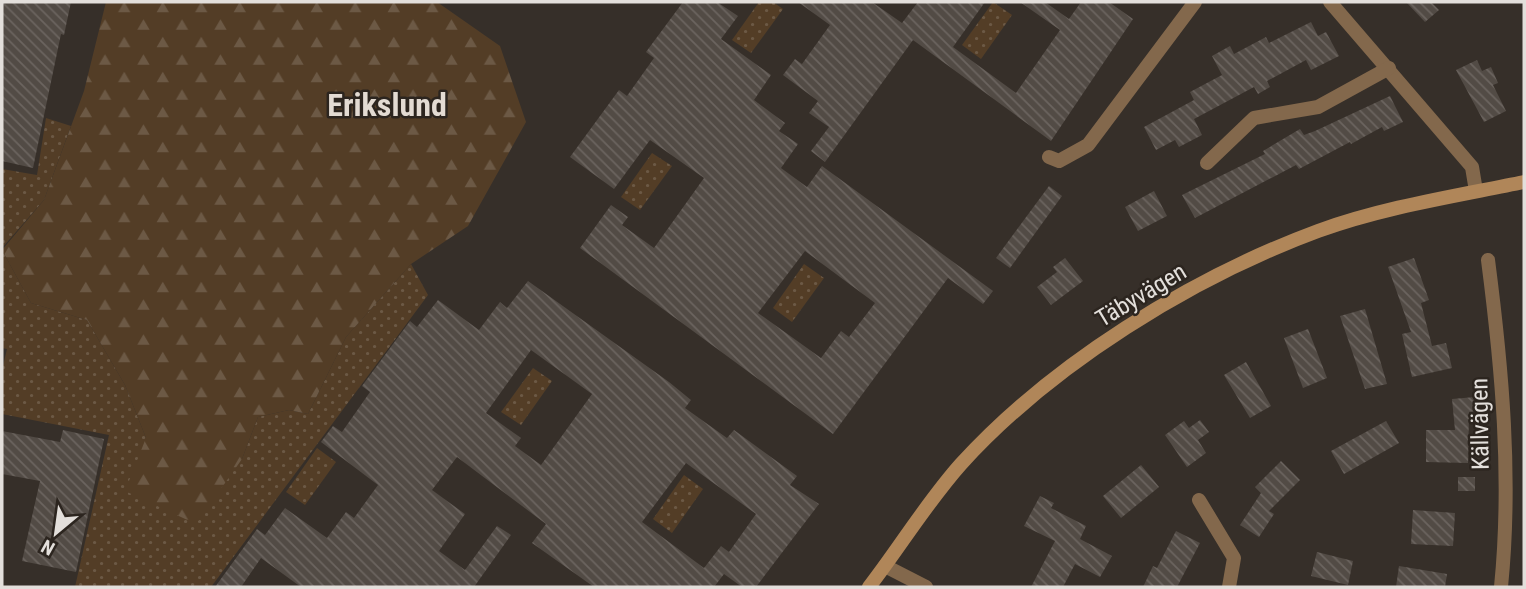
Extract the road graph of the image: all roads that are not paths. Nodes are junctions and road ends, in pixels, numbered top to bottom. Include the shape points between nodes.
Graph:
1 (1195, 2) edge
2 (1337, 4) edge
3 (1389, 68) junction
4 (1049, 157) dead end
5 (1206, 163) dead end
6 (1524, 182) edge
7 (1476, 191) junction
8 (1488, 260) dead end
9 (1199, 500) dead end
10 (885, 566) junction
11 (869, 587) edge
12 (926, 587) edge
13 (1229, 587) edge
14 (1501, 587) edge

1 - 4 street via 1088,145 1059,161
2 - 3 street
3 - 5 street via 1318,107 1254,118
3 - 7 street via 1472,167
6 - 7 main road, Täbyvägen
7 - 10 main road, Täbyvägen via 1320,231 1234,266 1081,358 1015,409 960,466
8 - 14 street, Källvägen via 1503,371 1506,542
9 - 13 street via 1234,558
10 - 11 main road, Täbyvägen
10 - 12 street

